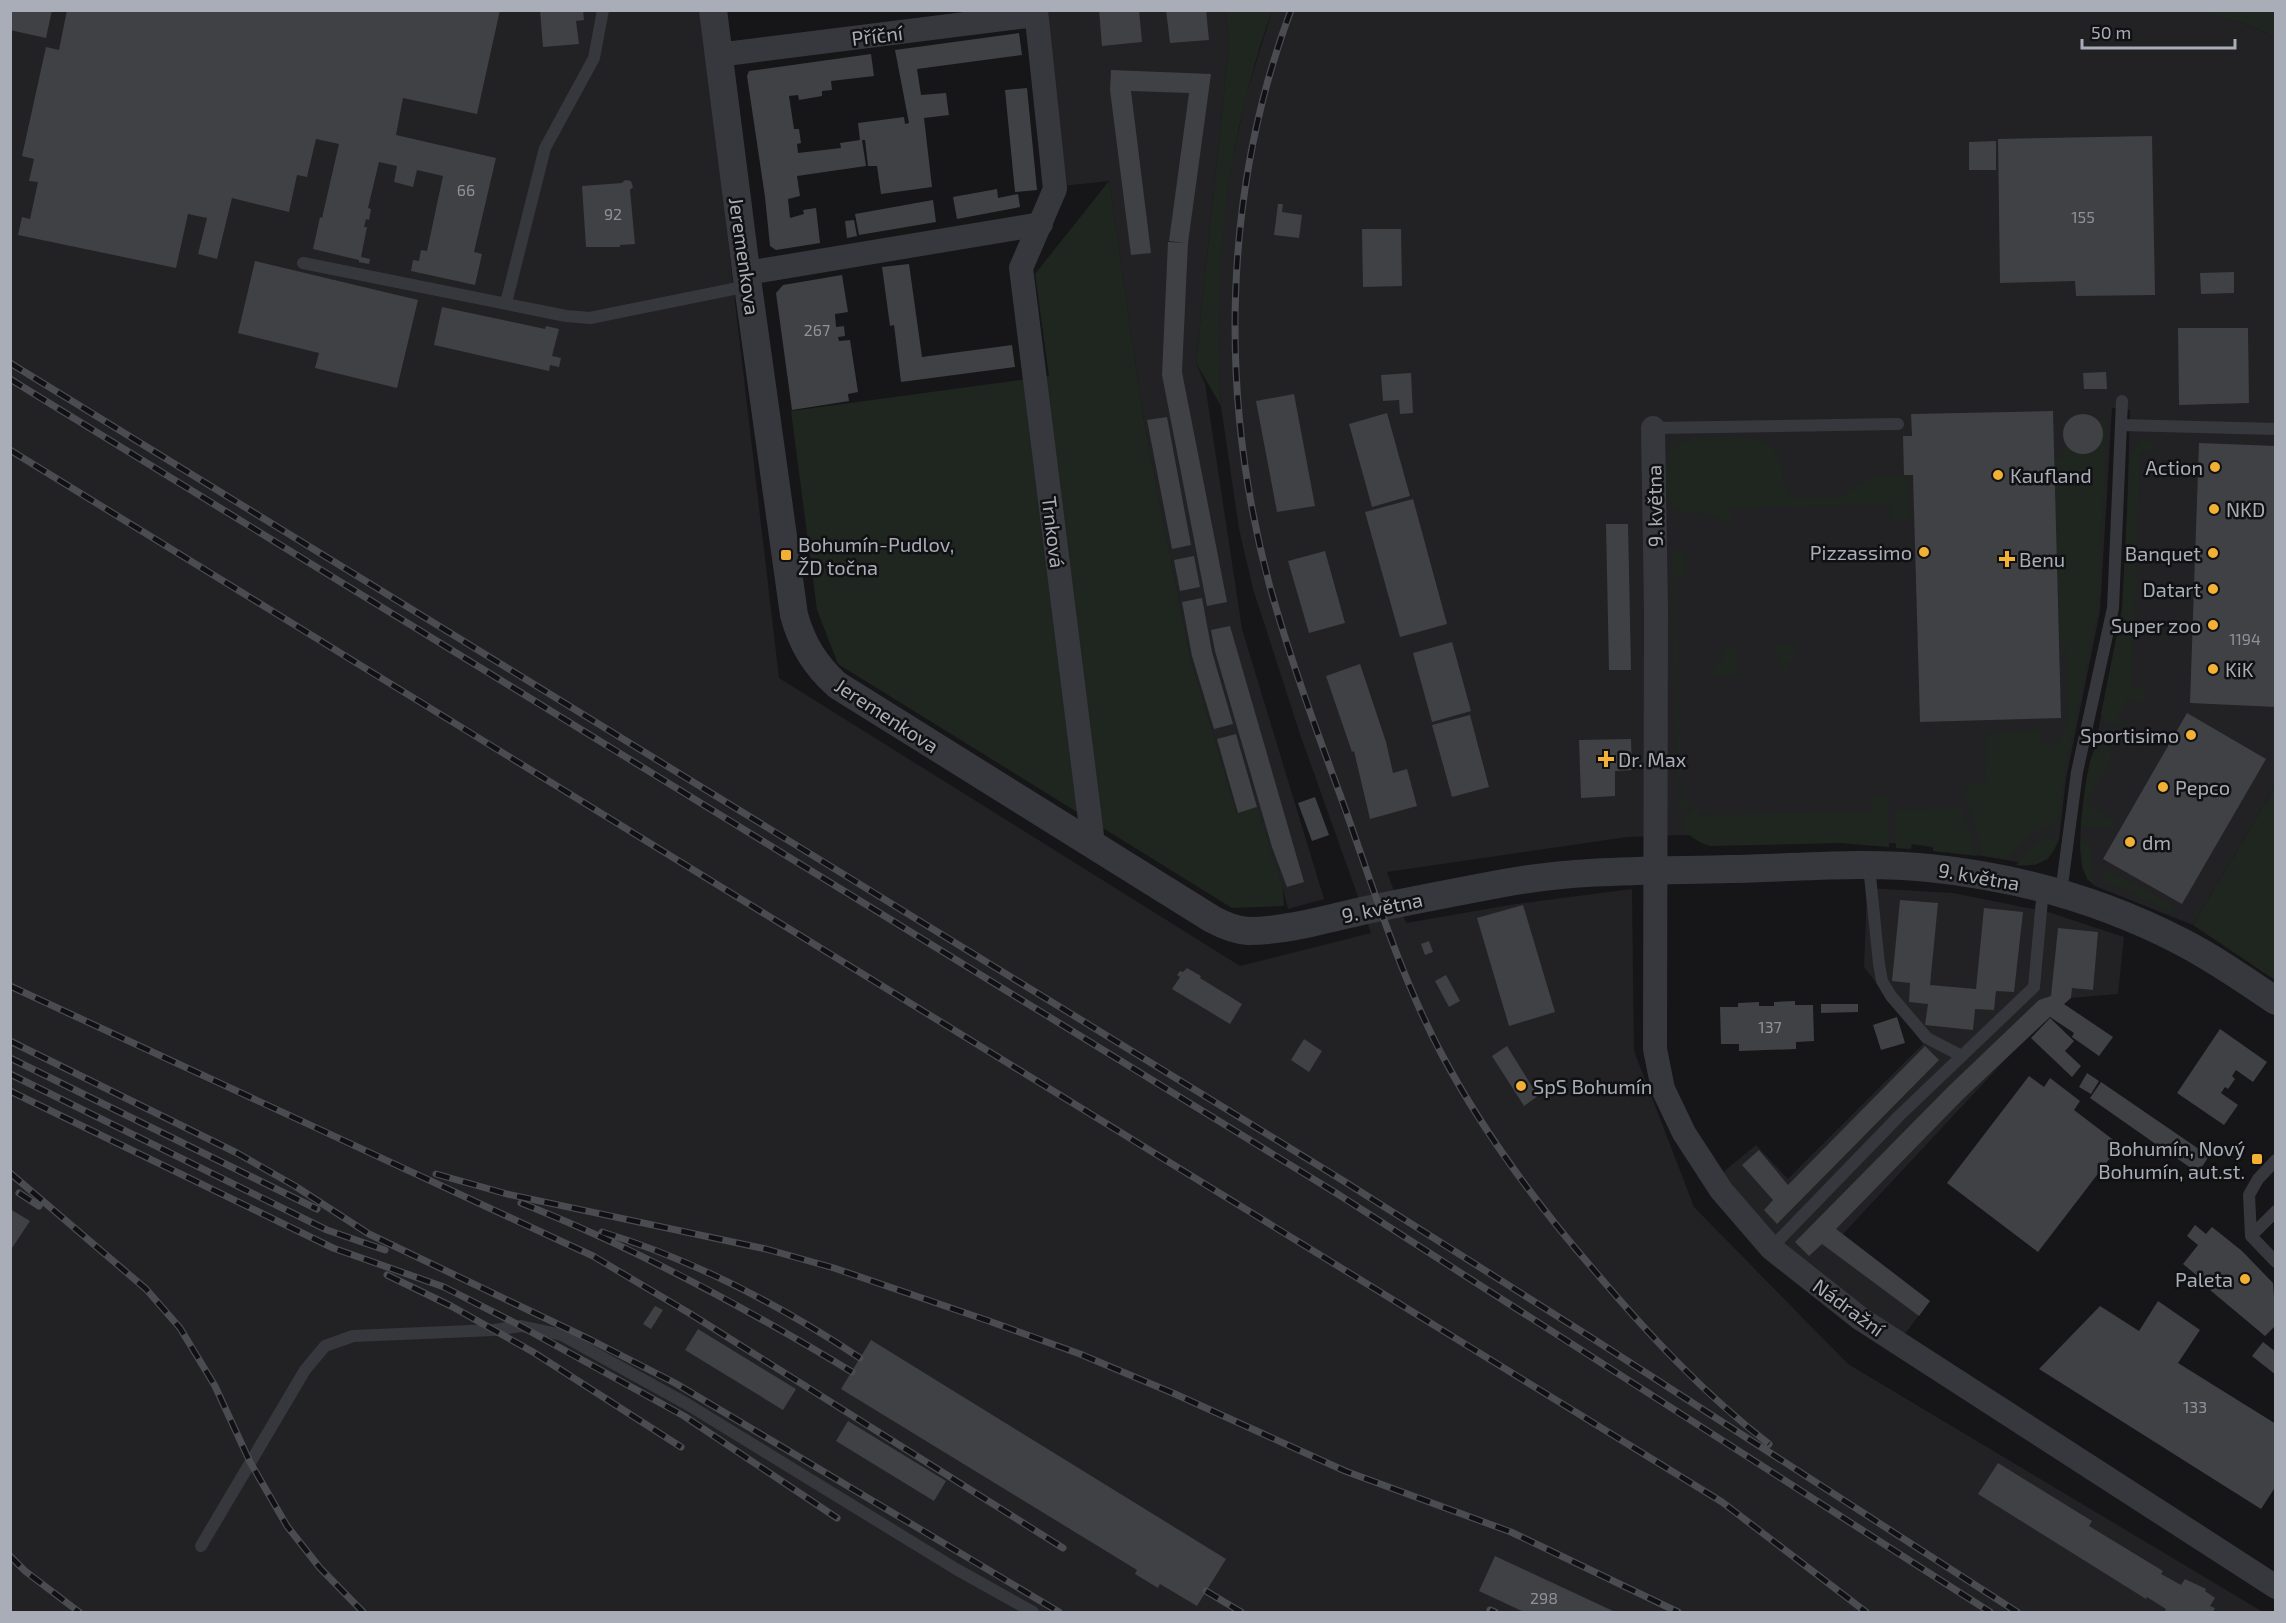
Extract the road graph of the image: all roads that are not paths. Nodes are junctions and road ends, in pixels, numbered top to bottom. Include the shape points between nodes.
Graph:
1 (603, 10) edge
2 (713, 10) edge
3 (1036, 13) edge
4 (718, 55) junction
5 (1041, 224) junction
6 (303, 263) dead end
7 (748, 279) junction
8 (506, 303) junction
9 (2121, 401) dead end
10 (1898, 424) dead end
11 (2121, 425) junction
12 (1653, 429) joint
13 (2276, 429) edge
14 (1093, 844) junction
15 (1869, 866) junction
16 (1654, 871) junction
17 (2052, 890) junction
18 (1289, 927) joint
19 (2276, 1001) edge
20 (1962, 1056) junction
21 (2276, 1160) edge
22 (2276, 1211) edge
23 (2251, 1236) junction
24 (1771, 1248) junction
25 (2276, 1262) edge
26 (201, 1546) dead end
27 (2276, 1587) edge
28 (1033, 1612) edge

1 - 8 lane via 594,58 545,148
2 - 4 street, Jeremenkova
3 - 4 street, Příční
3 - 5 street, Trnková via 1055,189
4 - 7 street, Jeremenkova
5 - 7 street
5 - 14 street, Trnková via 1021,268
6 - 8 lane
7 - 8 lane via 590,318
7 - 14 street, Jeremenkova via 792,600 798,631 812,659 837,685
9 - 11 lane
10 - 12 lane
11 - 13 lane
11 - 17 lane via 2113,608
12 - 16 street, 9. května
14 - 18 street, Jeremenkova via 1225,925 1248,931
15 - 16 street, 9. května
15 - 17 street, 9. května via 1927,867
15 - 20 lane via 1882,981 1927,1038
16 - 18 street, 9. května via 1508,882
16 - 24 street, Nádražní via 1653,1016 1663,1089 1702,1164
17 - 19 street, 9. května via 2128,916 2183,942
17 - 20 lane via 2034,987
20 - 24 lane
21 - 23 lane via 2249,1195
22 - 23 lane
23 - 25 lane
24 - 27 street, Nádražní via 1861,1319
26 - 28 lane via 305,1370 326,1346 353,1336 521,1326 562,1335 677,1399

